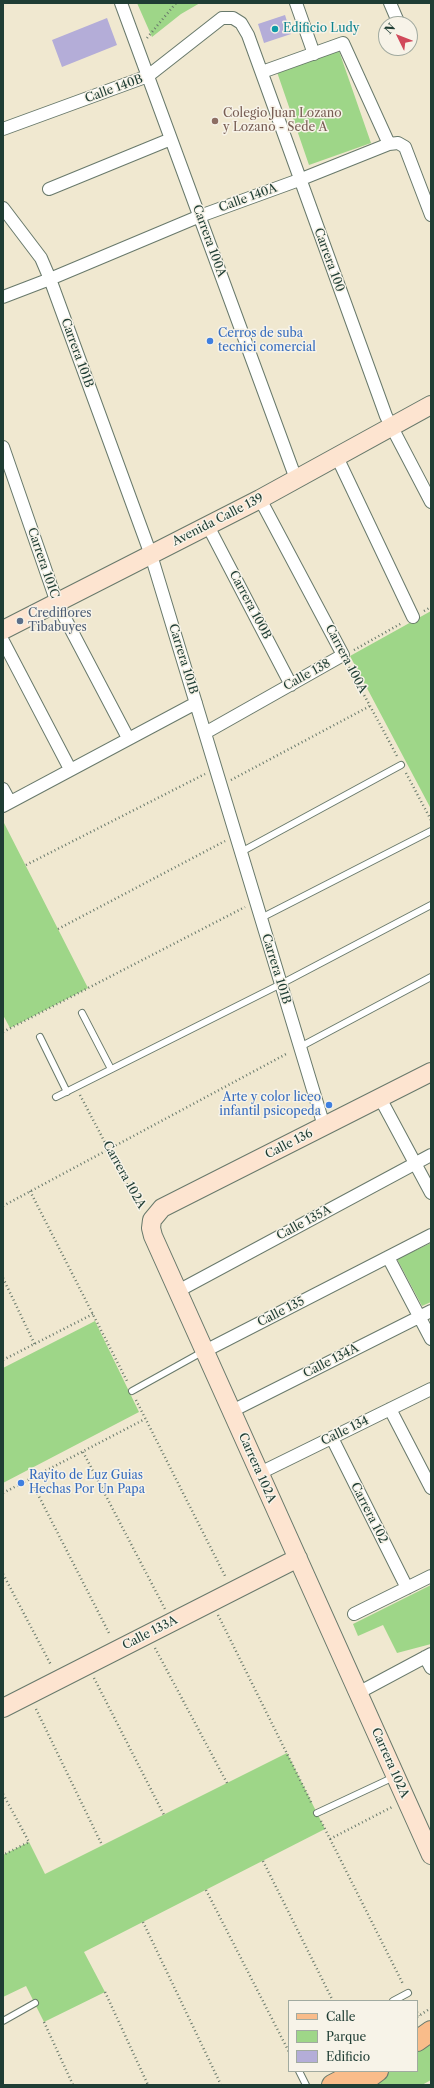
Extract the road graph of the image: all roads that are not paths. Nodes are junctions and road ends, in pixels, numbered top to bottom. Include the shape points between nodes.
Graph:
1 (121, 3) edge
2 (296, 3) edge
3 (390, 3) edge
4 (396, 16) edge
5 (233, 18) joint
6 (314, 54) junction
7 (262, 72) junction
8 (148, 76) junction
9 (3, 129) edge
10 (171, 139) junction
11 (389, 144) junction
12 (299, 180) junction
13 (49, 189) dead end
14 (3, 208) edge
15 (431, 215) edge
16 (200, 216) junction
17 (50, 279) junction
18 (3, 296) edge
19 (431, 405) edge
20 (391, 427) junction
21 (3, 447) edge
22 (336, 457) junction
23 (296, 479) junction
24 (260, 499) junction
25 (431, 502) edge
26 (208, 526) junction
27 (151, 555) junction
28 (57, 603) junction
29 (413, 617) road end
30 (3, 630) edge
31 (3, 641) edge
32 (343, 655) joint
33 (291, 685) junction
34 (196, 703) junction
35 (205, 733) junction
36 (128, 738) junction
37 (401, 765) road end
38 (70, 769) junction
39 (3, 789) edge
40 (6, 804) edge
41 (431, 831) edge
42 (241, 852) junction
43 (431, 905) edge
44 (261, 918) junction
45 (431, 977) edge
46 (281, 984) junction
47 (82, 1014) dead end
48 (40, 1037) dead end
49 (300, 1047) junction
50 (111, 1069) junction
51 (431, 1072) edge
52 (67, 1092) junction
53 (56, 1097) dead end
54 (380, 1098) junction
55 (324, 1126) junction
56 (431, 1156) edge
57 (415, 1164) junction
58 (431, 1193) edge
59 (152, 1220) joint
60 (431, 1235) edge
61 (388, 1257) junction
62 (178, 1291) junction
63 (431, 1311) edge
64 (419, 1317) junction
65 (431, 1339) edge
66 (205, 1351) junction
67 (431, 1389) edge
68 (132, 1391) road end
69 (390, 1409) junction
70 (232, 1411) junction
71 (332, 1438) junction
72 (260, 1473) junction
73 (431, 1488) edge
74 (298, 1558) junction
75 (431, 1576) edge
76 (407, 1588) junction
77 (354, 1614) dead end
78 (428, 1656) edge
79 (431, 1668) edge
80 (358, 1693) junction
81 (3, 1708) edge
82 (396, 1776) junction
83 (317, 1813) road end
84 (431, 1854) edge
85 (408, 1993) road end
86 (396, 2000) edge
87 (35, 2003) dead end
88 (3, 2020) edge
89 (300, 2072) edge
90 (357, 2072) edge
91 (377, 2072) edge
92 (306, 2085) edge
93 (332, 2085) edge
94 (359, 2085) edge

1 - 8 street, Carrera 100A
2 - 6 street
3 - 4 street
5 - 7 street, Carrera 100 via 241,23 248,35
5 - 8 street, Calle 140B via 222,18 211,24
6 - 7 street
6 - 11 street via 343,43
7 - 12 street, Carrera 100
8 - 9 street, Calle 140B
8 - 10 street, Carrera 100A
10 - 13 street
10 - 16 street, Carrera 100A
11 - 12 street, Calle 140A
11 - 15 street via 398,143 405,147
12 - 16 street, Calle 140A
12 - 20 street, Carrera 100
14 - 17 street, Carrera 101B via 41,258
16 - 17 street, Calle 140A
16 - 23 street, Carrera 100A
17 - 18 street, Calle 140A
17 - 27 street, Carrera 101B
19 - 20 street, Avenida Calle 139
20 - 22 street, Avenida Calle 139
20 - 25 street, Carrera 100
21 - 28 street, Carrera 101C
22 - 23 street, Avenida Calle 139
22 - 29 street
23 - 24 street, Avenida Calle 139
24 - 26 street, Avenida Calle 139
24 - 32 street, Carrera 100A
26 - 27 street, Avenida Calle 139
26 - 33 street, Carrera 100B
27 - 28 street, Avenida Calle 139
27 - 34 street, Carrera 101B
28 - 30 street, Avenida Calle 139
28 - 36 street, Carrera 101C
31 - 38 street
32 - 33 street, Calle 138
33 - 35 street, Calle 138
34 - 35 street, Carrera 101B
34 - 36 street
35 - 42 street, Carrera 101B
36 - 38 street
37 - 42 lane
38 - 40 street
39 - 40 street
41 - 44 lane
42 - 44 street, Carrera 101B
43 - 46 lane
44 - 46 street, Carrera 101B
45 - 49 lane
46 - 49 street, Carrera 101B
46 - 50 lane
47 - 50 lane
48 - 52 lane
49 - 55 street, Carrera 101B
50 - 52 lane
51 - 54 street, Calle 136
52 - 53 lane
54 - 55 street, Calle 136
54 - 57 street
55 - 59 street, Calle 136 via 162,1208
56 - 57 street, Calle 135A
57 - 58 street
57 - 62 street, Calle 135A
59 - 62 street, Carrera 102A via 153,1236
60 - 61 street, Calle 135
61 - 64 street
61 - 66 street, Calle 135
62 - 66 street, Carrera 102A
63 - 64 street, Calle 134A
64 - 65 street
64 - 70 street, Calle 134A
66 - 68 lane, Calle 135
66 - 70 street, Carrera 102A
67 - 69 street, Calle 134
69 - 71 street, Calle 134
69 - 73 street
70 - 72 street, Carrera 102A
71 - 72 street, Calle 134
71 - 76 street, Carrera 102
72 - 74 street, Carrera 102A
74 - 80 street, Carrera 102A
74 - 81 street, Calle 133A
75 - 76 street
76 - 77 street
78 - 79 street
78 - 80 street
80 - 82 street, Carrera 102A
82 - 83 lane
82 - 84 street, Carrera 102A
85 - 86 lane
87 - 88 lane
89 - 92 lane
90 - 93 main road
91 - 94 main road

